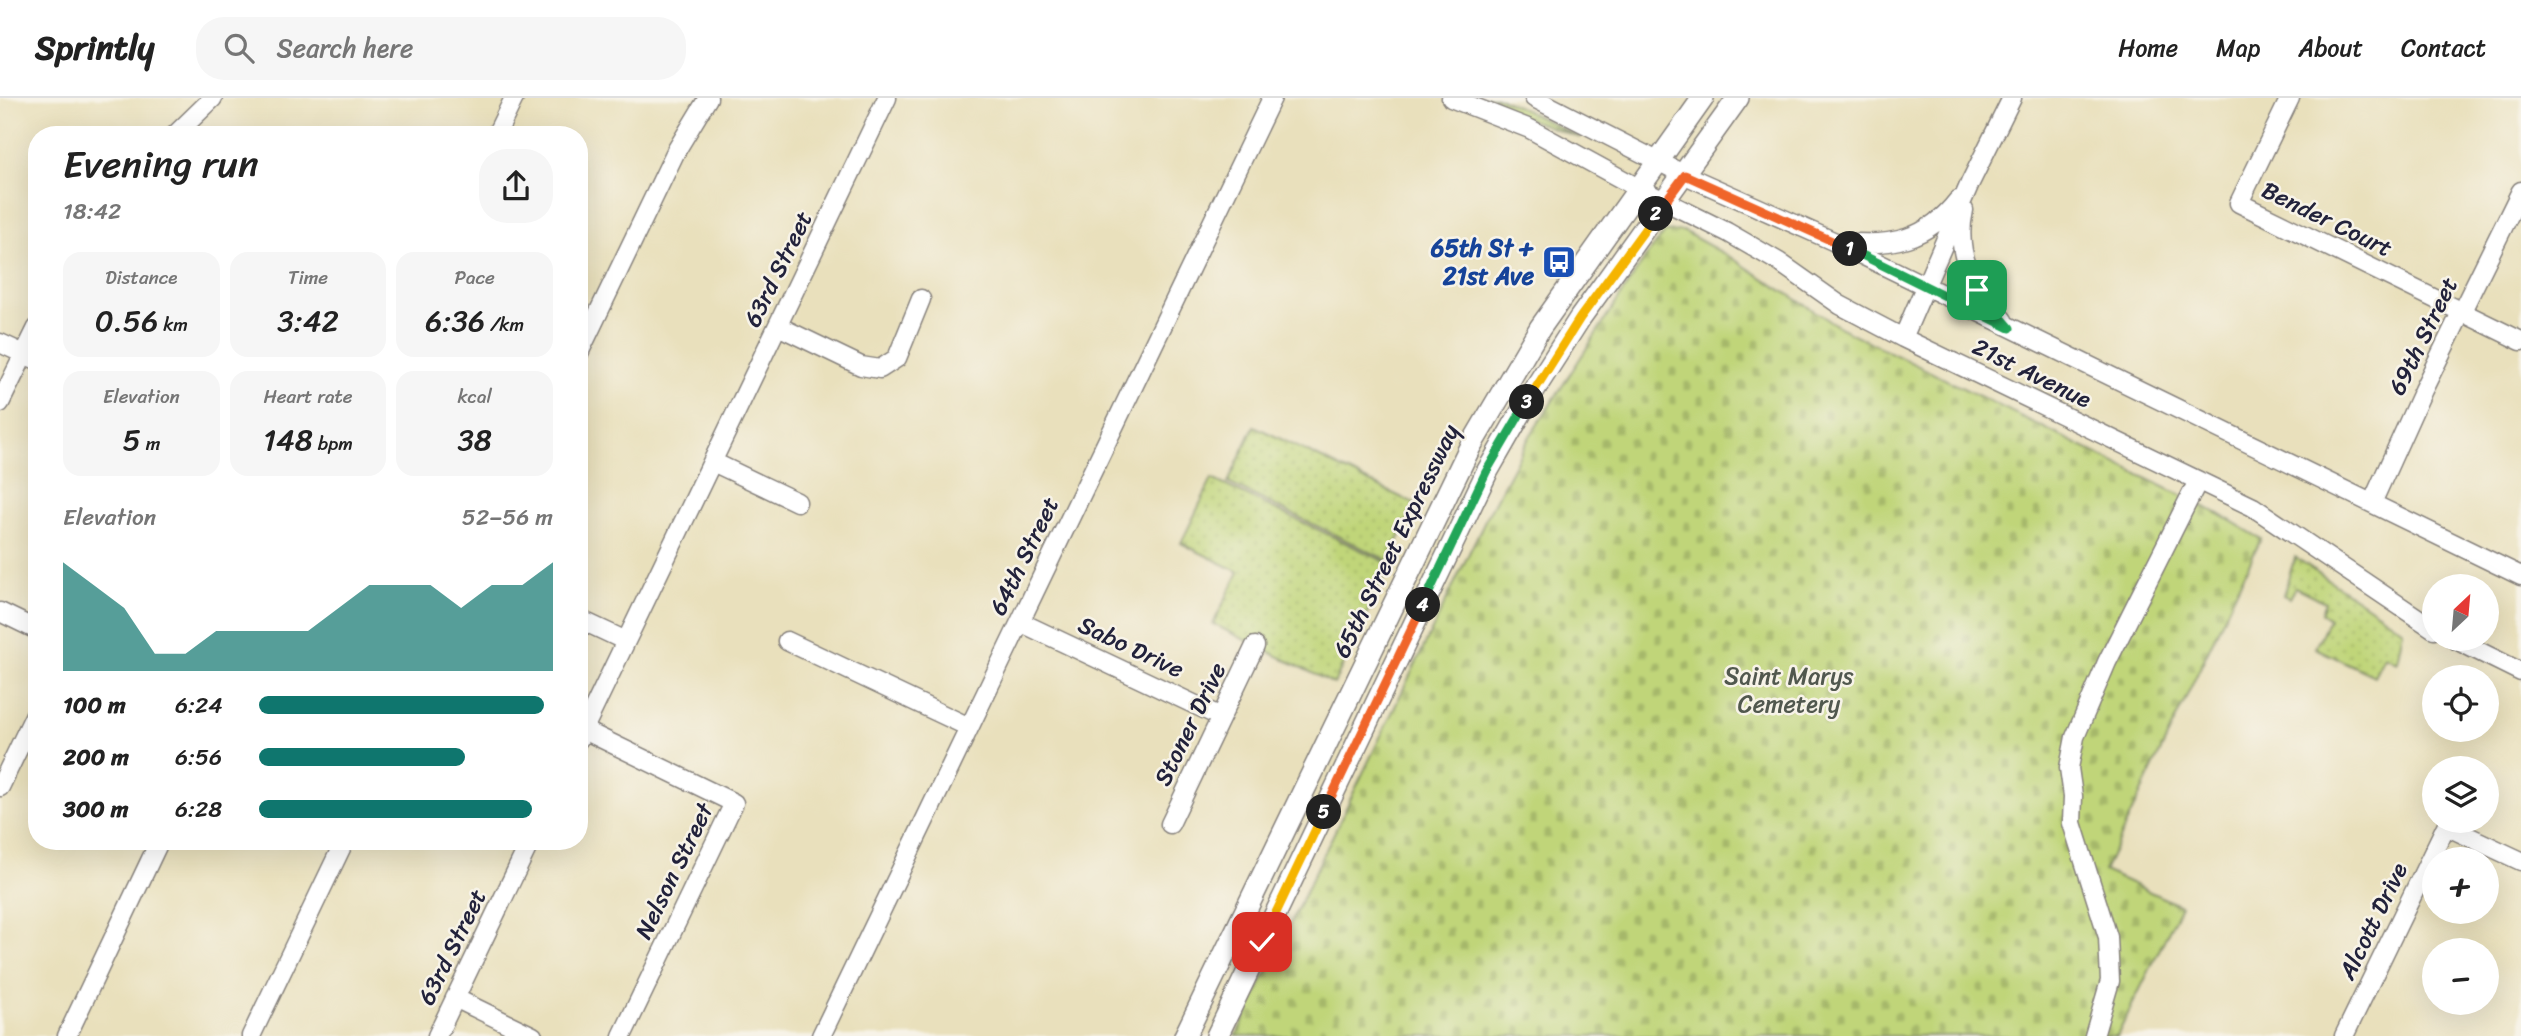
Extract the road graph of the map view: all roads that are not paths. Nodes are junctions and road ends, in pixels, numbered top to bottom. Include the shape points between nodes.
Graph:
1 (213, 98) edge
2 (514, 98) edge
3 (708, 98) edge
4 (887, 98) edge
5 (1272, 98) edge
6 (1451, 98) edge
7 (1534, 98) edge
8 (1703, 98) edge
9 (1738, 98) edge
10 (2012, 98) edge
11 (2290, 98) edge
12 (185, 126) edge
13 (500, 126) edge
14 (1658, 161) junction
15 (1685, 175) junction
16 (1970, 183) junction
17 (1638, 188) junction
18 (2521, 191) edge
19 (1666, 201) junction
20 (1833, 241) junction
21 (1926, 286) junction
22 (922, 299) dead end
23 (2462, 312) junction
24 (778, 326) junction
25 (2010, 328) junction
26 (588, 334) edge
27 (1903, 338) junction
28 (2521, 341) edge
29 (0, 343) edge
30 (28, 356) edge
31 (28, 360) edge
32 (0, 403) edge
33 (712, 462) junction
34 (2199, 481) junction
35 (797, 502) dead end
36 (2372, 503) junction
37 (2521, 576) edge
38 (0, 612) edge
39 (2422, 621) edge
40 (1020, 622) junction
41 (588, 623) edge
42 (28, 626) edge
43 (787, 640) dead end
44 (626, 641) junction
45 (1255, 646) dead end
46 (2478, 651) edge
47 (2521, 672) edge
48 (1221, 717) junction
49 (588, 720) edge
50 (969, 727) junction
51 (28, 729) edge
52 (588, 738) edge
53 (0, 787) edge
54 (1170, 824) dead end
55 (155, 850) edge
56 (340, 850) edge
57 (526, 850) edge
58 (2521, 861) edge
59 (455, 998) junction
60 (67, 1036) edge
61 (251, 1036) edge
62 (437, 1036) edge
63 (533, 1036) edge
64 (622, 1036) edge
65 (821, 1036) edge
66 (1185, 1036) edge
67 (1217, 1036) edge
68 (2094, 1036) edge
69 (2344, 1036) edge

1 - 12 street
2 - 13 street
3 - 26 street via 676,151
4 - 24 street, 63rd Street
5 - 40 street, 64th Street
6 - 17 street, 21st Avenue via 1530,129
7 - 14 street, 21st Avenue
8 - 14 main road, 65th Street Expressway
9 - 15 main road, 65th Street Expressway
10 - 16 street
11 - 23 street, Bender Court via 2239,203
14 - 15 street, 21st Avenue
14 - 17 main road, 65th Street Expressway
15 - 19 main road, 65th Street Expressway
15 - 20 street, 21st Avenue
16 - 20 street via 1950,210 1915,235 1880,244
16 - 21 street
16 - 25 street via 1962,220 1963,256 1977,290
17 - 19 street, 21st Avenue
17 - 66 main road, 65th Street Expressway via 1539,328 1470,447
18 - 23 street, 69th Street
19 - 27 street, 21st Avenue via 1756,247 1840,305
19 - 67 main road, 65th Street Expressway via 1580,318 1486,472
20 - 21 street, 21st Avenue
21 - 25 street, 21st Avenue
21 - 27 street
22 - 24 street via 897,358 880,369 861,366
23 - 28 street
23 - 36 street, 69th Street
24 - 33 street, 63rd Street
25 - 36 street, 21st Avenue
27 - 34 street, 21st Avenue
29 - 30 street
31 - 32 street
33 - 35 street
33 - 44 street, 63rd Street
34 - 39 street, 21st Avenue via 2253,507
34 - 68 street via 2107,663 2075,737 2069,768 2072,823 2108,937 2110,981
36 - 37 street, 21st Avenue
38 - 42 street
40 - 48 street, Sabo Drive
40 - 50 street, 64th Street
41 - 44 street
43 - 50 street
44 - 49 street, 63rd Street
45 - 48 street, Stoner Drive
46 - 47 street
48 - 54 street, Stoner Drive
50 - 65 street, 64th Street
51 - 53 street
52 - 64 street, Nelson Street via 734,803
55 - 60 street
56 - 61 street
57 - 59 street, 63rd Street
58 - 69 street, Alcott Drive via 2446,826
59 - 62 street, 63rd Street
59 - 63 street

